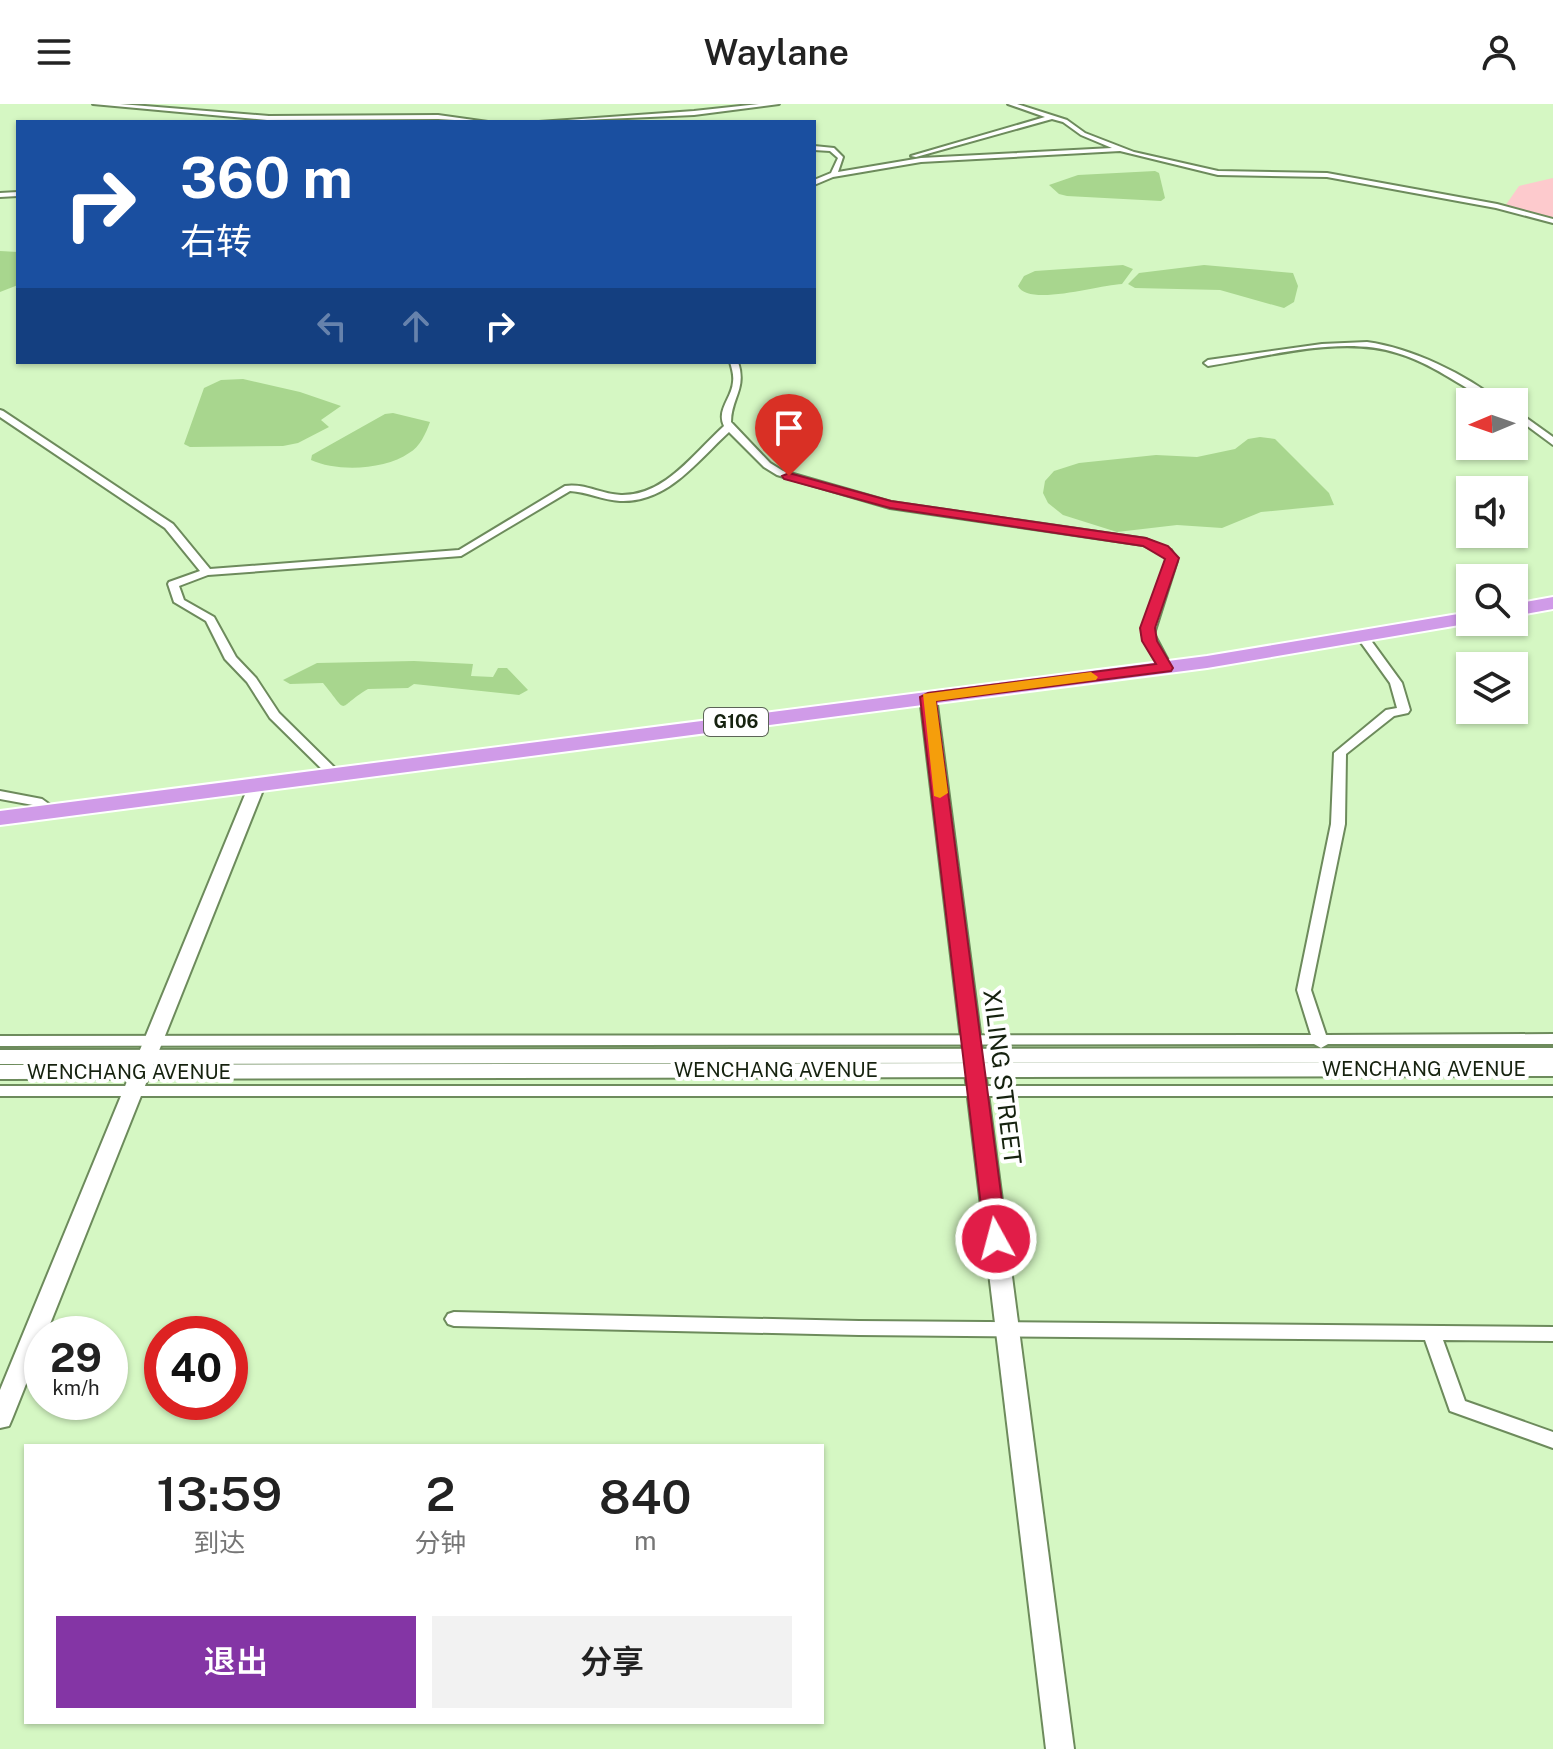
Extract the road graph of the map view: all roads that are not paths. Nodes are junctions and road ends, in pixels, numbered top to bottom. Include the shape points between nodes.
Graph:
1 (96, 104) edge
2 (260, 104) edge
3 (776, 104) edge
4 (1011, 104) edge
5 (1051, 117) junction
6 (267, 119) edge
7 (466, 120) edge
8 (607, 120) edge
9 (816, 148) edge
10 (1123, 150) junction
11 (899, 163) junction
12 (831, 176) junction
13 (816, 180) edge
14 (1553, 221) edge
15 (1208, 363) dead end
16 (734, 364) edge
17 (1471, 388) edge
18 (0, 413) edge
19 (1528, 423) edge
20 (728, 428) junction
21 (1553, 442) edge
22 (207, 572) junction
23 (1553, 603) edge
24 (1528, 607) edge
25 (1456, 620) edge
26 (1363, 637) junction
27 (1166, 668) junction
28 (928, 697) junction
29 (335, 775) junction
30 (257, 785) junction
31 (0, 795) edge
32 (54, 812) junction
33 (0, 818) edge
34 (1553, 1039) edge
35 (0, 1041) edge
36 (1322, 1046) junction
37 (1553, 1055) edge
38 (0, 1057) edge
39 (974, 1063) junction
40 (143, 1065) junction
41 (1553, 1069) edge
42 (0, 1072) edge
43 (0, 1091) edge
44 (1553, 1091) edge
45 (454, 1319) dead end
46 (1007, 1329) junction
47 (1432, 1334) junction
48 (1553, 1334) edge
49 (0, 1419) edge
50 (1553, 1440) edge
51 (1060, 1749) edge

1 - 6 street
2 - 6 street
3 - 8 street
4 - 5 street
5 - 10 street
5 - 11 street
6 - 7 street
9 - 12 street via 841,156
10 - 11 street
10 - 14 street via 1221,173 1336,177
11 - 12 street
12 - 13 street
15 - 17 street via 1378,345 1423,361
16 - 20 street via 739,383 725,415
18 - 22 street via 169,526
19 - 21 street
20 - 22 street via 675,479 625,498 568,488 461,553
20 - 27 street via 773,469 842,493 1159,546 1172,561 1148,634
22 - 29 street via 173,584 179,602 210,619 231,659 274,715
23 - 24 highway
25 - 26 highway, G106
26 - 27 highway, G106
26 - 36 street via 1396,683 1404,710 1390,713 1340,753 1338,824 1304,990
27 - 28 highway, G106
28 - 29 highway, G106
28 - 39 street, XILING STREET
29 - 30 highway, G106
30 - 32 highway, G106
30 - 40 street
31 - 32 street via 37,802
32 - 33 highway, G106
34 - 36 street
35 - 40 street
36 - 37 main road, WENCHANG AVENUE
36 - 39 main road, WENCHANG AVENUE
38 - 40 main road, WENCHANG AVENUE
39 - 40 main road, WENCHANG AVENUE
39 - 40 street
39 - 41 main road, WENCHANG AVENUE
39 - 44 street
39 - 46 street, XILING STREET
40 - 42 main road, WENCHANG AVENUE
40 - 43 street
40 - 49 street
45 - 46 street
46 - 47 street
46 - 51 street, XILING STREET
47 - 48 street
47 - 50 street via 1457,1406

